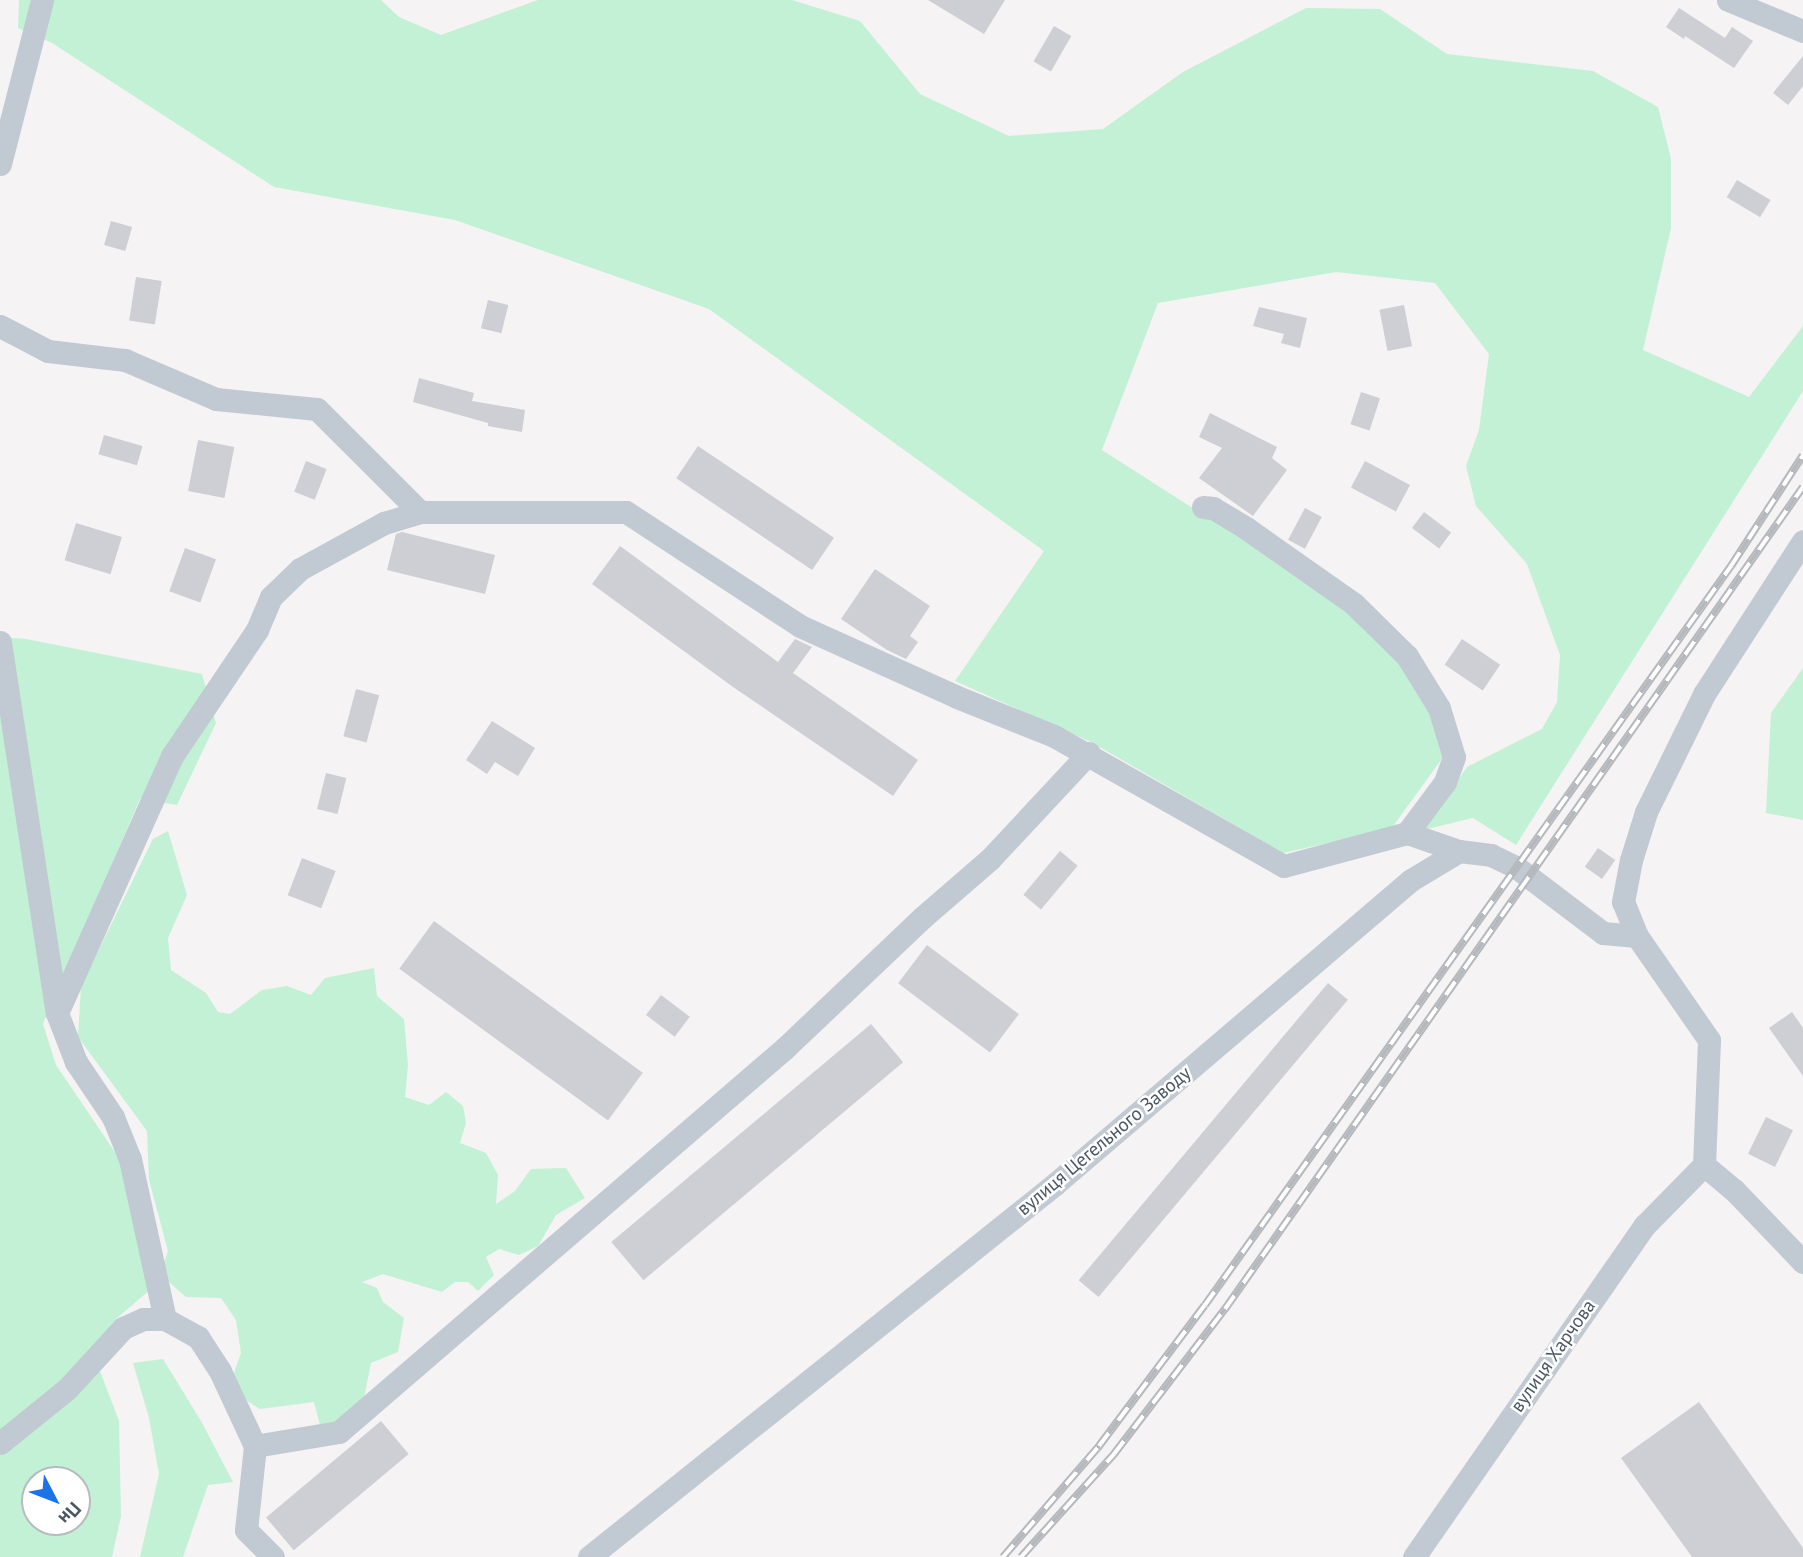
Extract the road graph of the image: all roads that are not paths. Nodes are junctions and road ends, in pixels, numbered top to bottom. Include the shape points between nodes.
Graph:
1 (43, 0) edge
2 (1728, 0) edge
3 (1803, 31) edge
4 (0, 164) edge
5 (0, 327) edge
6 (1203, 507) dead end
7 (420, 512) junction
8 (1803, 541) edge
9 (0, 642) edge
10 (1089, 753) junction
11 (1407, 833) junction
12 (1459, 851) junction
13 (1637, 936) junction
14 (57, 1013) junction
15 (1704, 1165) junction
16 (1803, 1262) edge
17 (165, 1319) junction
18 (0, 1443) edge
19 (255, 1446) junction
20 (273, 1557) edge
21 (589, 1557) edge
22 (1414, 1557) edge

1 - 4 street
2 - 3 street
5 - 7 street via 48,351 125,360 216,399 317,409
6 - 11 street via 1246,528 1354,604 1407,656 1438,708 1454,757 1445,782
7 - 10 street via 626,512 800,626
7 - 14 street via 384,523 300,569 271,597 257,630 172,756
8 - 13 street via 1704,694 1646,812 1623,902
9 - 14 street
10 - 11 street via 1284,866
10 - 19 street via 990,859 785,1048 339,1432
11 - 12 street
12 - 13 street via 1491,855 1516,867 1602,933
12 - 21 street, вулиця Цегельного Заводу via 1411,880 1055,1184
13 - 15 street via 1709,1040
14 - 17 street via 76,1062 113,1118 130,1159
15 - 16 street
15 - 22 street, вулиця Харчова via 1645,1225
17 - 18 street via 143,1319 123,1328 67,1389
17 - 19 street via 198,1337 220,1371
19 - 20 street via 246,1530

